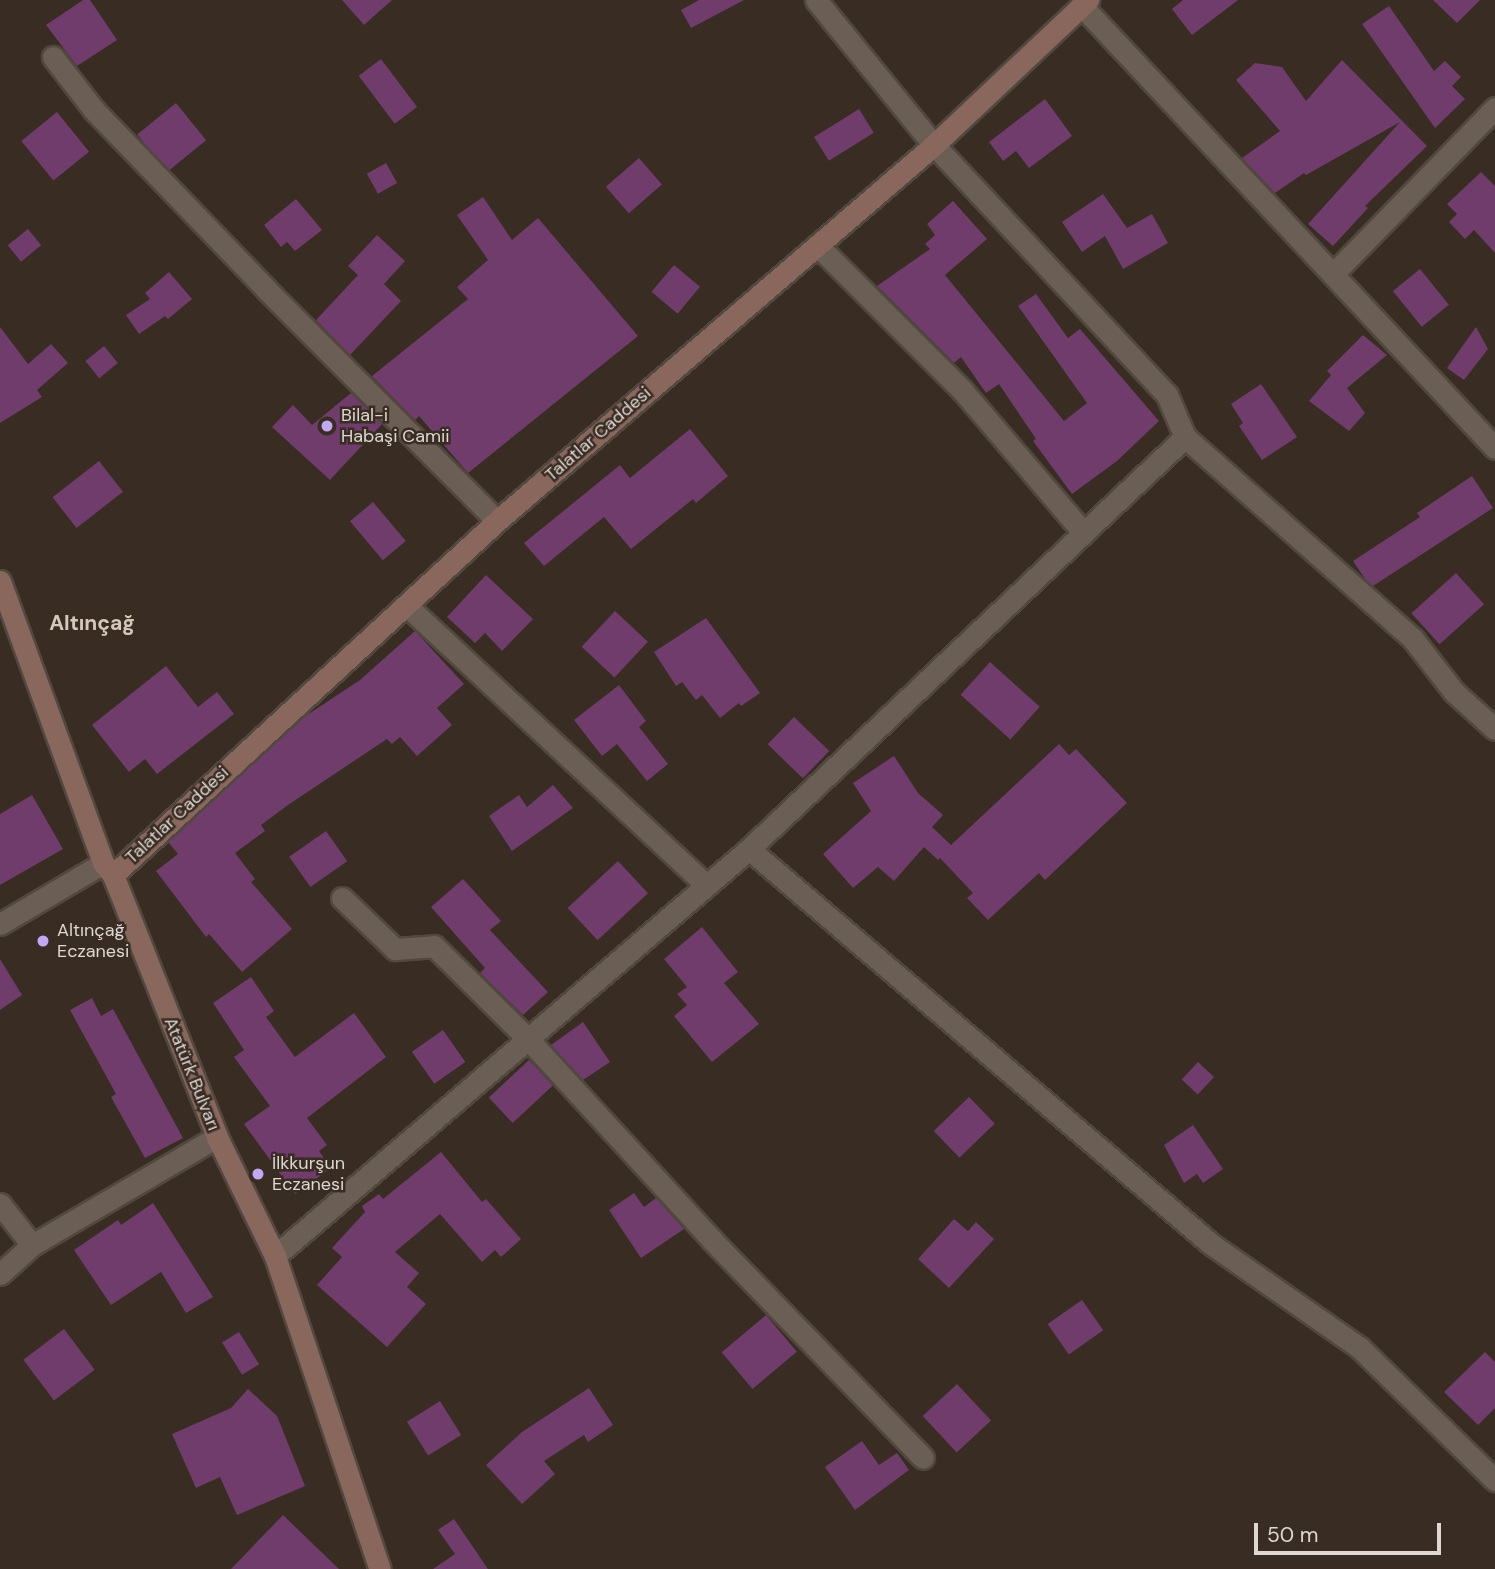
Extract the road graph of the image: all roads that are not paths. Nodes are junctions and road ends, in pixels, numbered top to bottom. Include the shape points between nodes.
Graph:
1 (816, 0) edge
2 (1084, 3) edge
3 (53, 57) dead end
4 (1495, 108) edge
5 (934, 145) junction
6 (818, 246) junction
7 (1333, 274) junction
8 (1185, 437) junction
9 (1495, 448) edge
10 (497, 521) junction
11 (1082, 531) junction
12 (0, 581) edge
13 (406, 605) junction
14 (1495, 729) edge
15 (749, 849) junction
16 (108, 869) junction
17 (705, 884) junction
18 (342, 898) dead end
19 (0, 924) edge
20 (528, 1039) junction
21 (217, 1137) junction
22 (0, 1204) edge
23 (32, 1245) junction
24 (275, 1256) junction
25 (0, 1274) edge
26 (923, 1458) dead end
27 (1495, 1480) edge
28 (380, 1569) edge

1 - 5 street
2 - 5 street, Talatlar Caddesi
2 - 7 street
3 - 10 street via 103,120
4 - 7 street
5 - 6 street, Talatlar Caddesi
5 - 8 street via 1167,395
6 - 10 street, Talatlar Caddesi
6 - 11 street via 962,390
7 - 9 street
8 - 11 street
8 - 14 street via 1413,639 1454,692
10 - 13 street, Talatlar Caddesi
11 - 15 street
12 - 16 street, Atatürk Bulvarı
13 - 16 street, Talatlar Caddesi
13 - 17 street
15 - 17 street
15 - 27 street via 1212,1244 1360,1348
16 - 19 street
16 - 21 street, Atatürk Bulvarı
17 - 20 street
18 - 20 street via 395,949 434,946
20 - 24 street
20 - 26 street via 712,1240
21 - 23 street
21 - 24 street, Atatürk Bulvarı
22 - 23 street
23 - 25 street
24 - 28 street, Atatürk Bulvarı

